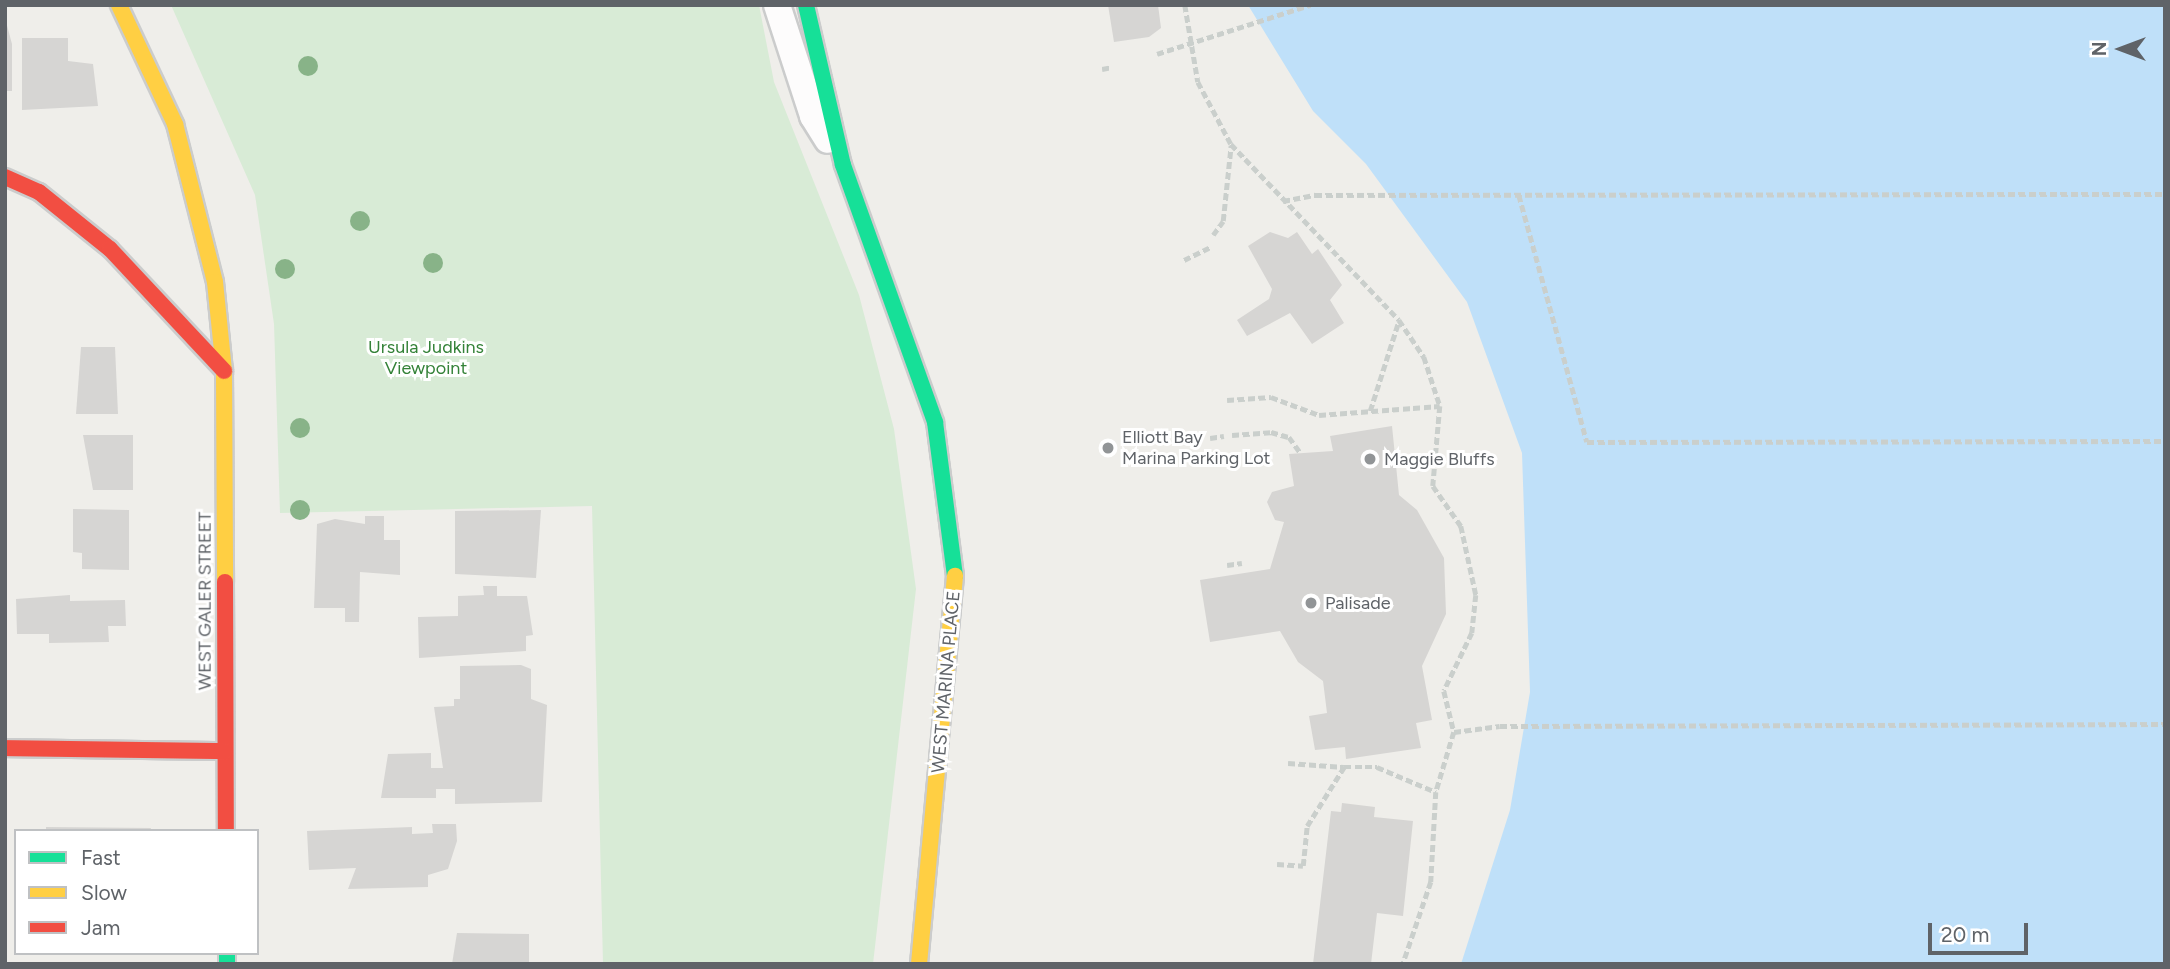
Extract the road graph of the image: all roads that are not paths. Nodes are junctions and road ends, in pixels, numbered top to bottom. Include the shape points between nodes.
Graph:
1 (119, 5) edge
2 (776, 5) edge
3 (806, 5) edge
4 (843, 165) junction
5 (5, 177) edge
6 (224, 371) junction
7 (5, 748) edge
8 (225, 751) junction
9 (226, 829) edge
10 (919, 964) edge

1 - 6 street, WEST GALER STREET via 175,124 197,194 215,282
2 - 4 street, WEST MARINA PLACE via 813,116
3 - 4 street, WEST MARINA PLACE
4 - 10 street, WEST MARINA PLACE via 935,422 951,511 956,592
5 - 6 street via 39,192 110,249
6 - 8 street, WEST GALER STREET
7 - 8 street
8 - 9 street, WEST GALER STREET

